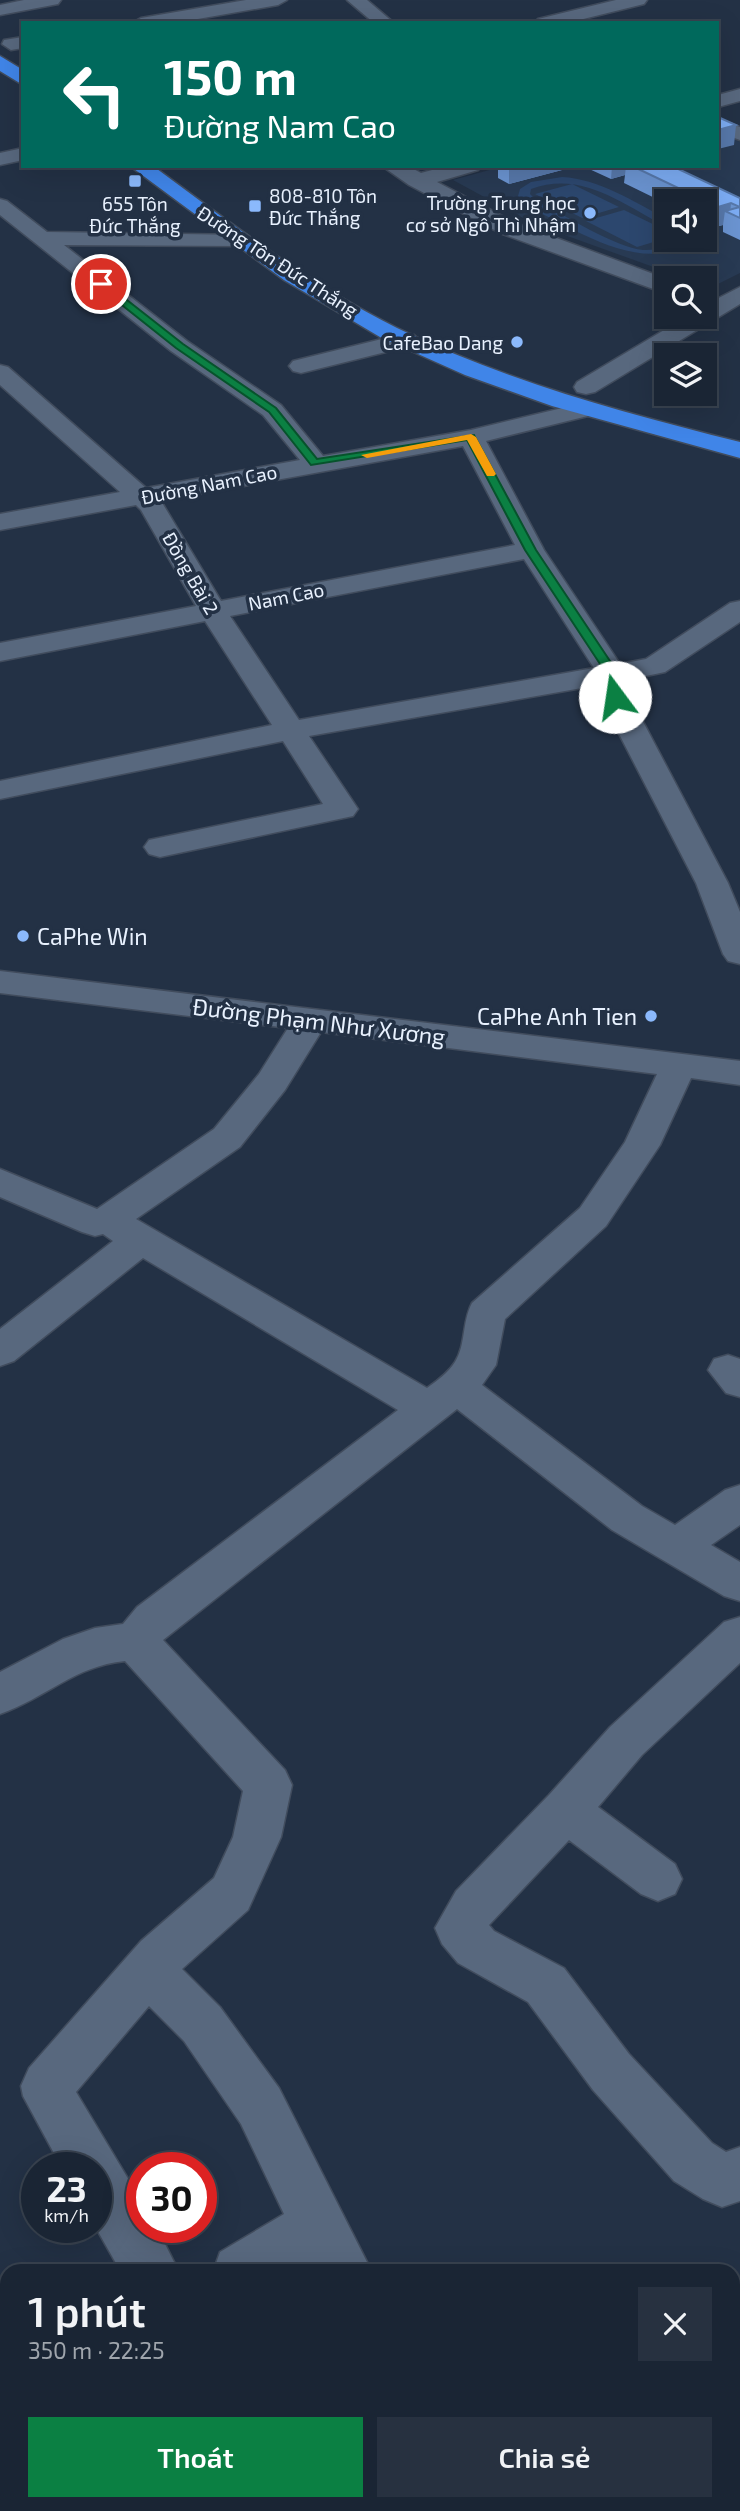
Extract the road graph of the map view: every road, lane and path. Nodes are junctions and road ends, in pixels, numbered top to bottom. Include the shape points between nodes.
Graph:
1 (52, 0) edge
2 (278, 0) edge
3 (356, 0) edge
4 (638, 0) edge
5 (548, 2) edge
6 (227, 4) edge
7 (603, 8) junction
8 (0, 10) edge
9 (187, 19) edge
10 (164, 21) edge
11 (249, 21) edge
12 (382, 21) edge
13 (552, 21) edge
14 (0, 62) edge
15 (21, 78) edge
16 (740, 95) edge
17 (719, 101) edge
18 (719, 125) edge
19 (740, 135) edge
20 (21, 154) edge
21 (0, 159) edge
22 (143, 168) edge
23 (395, 168) edge
24 (464, 168) edge
25 (416, 181) junction
26 (0, 205) edge
27 (0, 231) edge
28 (34, 232) junction
29 (239, 240) junction
30 (654, 282) edge
31 (740, 294) edge
32 (717, 308) edge
33 (686, 329) edge
34 (406, 340) junction
35 (301, 366) dead end
36 (537, 369) dead end
37 (0, 373) edge
38 (584, 399) junction
39 (740, 430) edge
40 (471, 437) junction
41 (740, 450) edge
42 (315, 463) junction
43 (144, 497) junction
44 (0, 522) edge
45 (531, 550) junction
46 (740, 609) edge
47 (212, 610) junction
48 (0, 652) edge
49 (612, 673) junction
50 (292, 730) junction
51 (0, 790) edge
52 (160, 847) dead end
53 (726, 884) edge
54 (740, 954) edge
55 (0, 982) edge
56 (311, 1020) junction
57 (679, 1066) junction
58 (740, 1073) edge
59 (0, 1182) edge
60 (108, 1220) junction
61 (141, 1239) junction
62 (0, 1351) edge
63 (443, 1398) junction
64 (740, 1502) edge
65 (676, 1547) junction
66 (740, 1583) edge
67 (740, 1634) edge
68 (135, 1641) junction
69 (0, 1695) edge
70 (566, 1811) junction
71 (658, 1879) dead end
72 (159, 1957) junction
73 (82, 2152) edge
74 (740, 2174) edge
75 (112, 2203) edge
76 (318, 2225) junction
77 (147, 2264) edge
78 (253, 2264) edge
79 (340, 2264) edge

1 - 8 street
2 - 6 street
3 - 12 street
4 - 7 street
5 - 7 street
6 - 9 street
6 - 11 street
7 - 13 street
9 - 10 street
14 - 15 highway
16 - 17 street
18 - 19 street
20 - 21 street
22 - 29 highway, Đường Tôn Đức Thắng
23 - 25 street
24 - 25 street
25 - 30 street via 508,229
26 - 28 street
27 - 28 street
28 - 29 street
28 - 42 street via 179,346 272,410
29 - 34 highway, Đường Tôn Đức Thắng via 320,293
31 - 32 street, Đường Nam Cao
33 - 38 street, Đường Nam Cao
34 - 35 street
34 - 38 highway, Đường Tôn Đức Thắng via 468,368
36 - 38 highway, Đường Tôn Đức Thắng
37 - 43 street, Đồng Bài 2
38 - 39 highway, Đường Tôn Đức Thắng
38 - 40 street, Đường Nam Cao
38 - 41 highway, Đường Tôn Đức Thắng
40 - 42 street, Đường Nam Cao
40 - 45 street
42 - 43 street, Đường Nam Cao
43 - 44 street, Đường Nam Cao
43 - 47 street, Đồng Bài 2
45 - 47 street, Nam Cao
45 - 49 street
46 - 49 street via 655,666
47 - 48 street, Nam Cao
47 - 50 street, Đồng Bài 2
49 - 50 street
49 - 53 street via 615,697
50 - 51 street
50 - 52 street, Đồng Bài 2 via 342,809
53 - 54 street
55 - 56 street, Đường Phạm Như Xương
56 - 57 street, Đường Phạm Như Xương
56 - 60 street via 272,1082 227,1138
57 - 58 street, Đường Phạm Như Xương
57 - 63 street via 642,1145 593,1217 486,1314 476,1365
59 - 60 street via 95,1223
60 - 61 street
61 - 62 street
61 - 63 street
63 - 65 street
63 - 68 street via 153,1620
64 - 65 street
65 - 66 street
67 - 70 street via 626,1741
68 - 69 street via 103,1643 72,1652
68 - 72 street via 268,1785 257,1837 231,1894
70 - 71 street
70 - 74 street via 473,1907 460,1928 476,1947 546,1984 611,2072 693,2162 722,2180
72 - 73 street via 47,2086
72 - 76 street via 157,1969 165,1987 202,2024 260,2106
75 - 77 street
76 - 78 street
76 - 79 street

